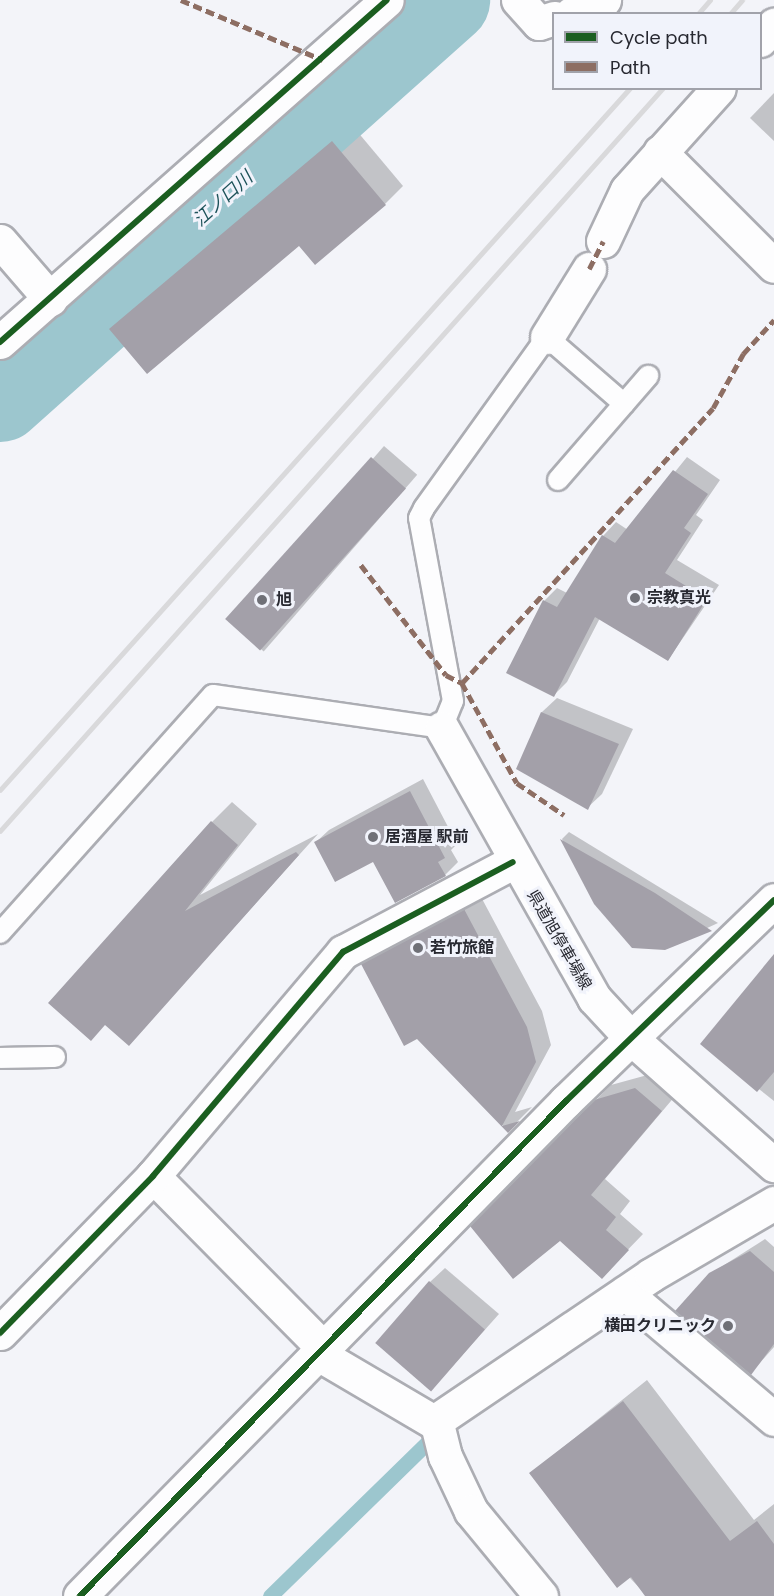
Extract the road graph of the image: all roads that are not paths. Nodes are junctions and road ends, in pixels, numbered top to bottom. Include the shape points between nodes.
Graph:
1 (387, 0) edge
2 (518, 0) edge
3 (604, 0) edge
4 (576, 12) edge
5 (552, 19) edge
6 (774, 25) edge
7 (762, 38) edge
8 (716, 90) edge
9 (660, 152) junction
10 (0, 241) edge
11 (774, 266) edge
12 (50, 299) junction
13 (547, 337) junction
14 (0, 342) edge
15 (648, 376) dead end
16 (624, 405) junction
17 (558, 480) dead end
18 (442, 728) junction
19 (513, 862) junction
20 (774, 900) edge
21 (0, 933) edge
22 (632, 1039) junction
23 (55, 1057) dead end
24 (0, 1058) edge
25 (774, 1165) edge
26 (153, 1176) junction
27 (774, 1203) edge
28 (626, 1293) junction
29 (0, 1333) edge
30 (322, 1353) junction
31 (774, 1419) edge
32 (434, 1422) junction
33 (80, 1596) edge
34 (541, 1596) edge

1 - 12 street
2 - 5 street via 539,22
3 - 4 street
6 - 7 street
8 - 9 street
9 - 11 street
9 - 13 street via 627,190 596,255
10 - 12 street
12 - 14 street
13 - 16 lane
13 - 18 lane via 419,518 453,701
15 - 16 lane
16 - 17 lane
18 - 19 street, 県道旭停車場線
18 - 21 lane via 213,695
19 - 22 street, 県道旭停車場線 via 594,998
19 - 26 street via 343,951
20 - 22 street
22 - 25 street, 県道旭停車場線
22 - 30 street
23 - 24 lane
26 - 29 street
26 - 30 street
27 - 28 street
28 - 31 street
28 - 32 street
30 - 32 street
30 - 33 street
32 - 34 street via 471,1511

